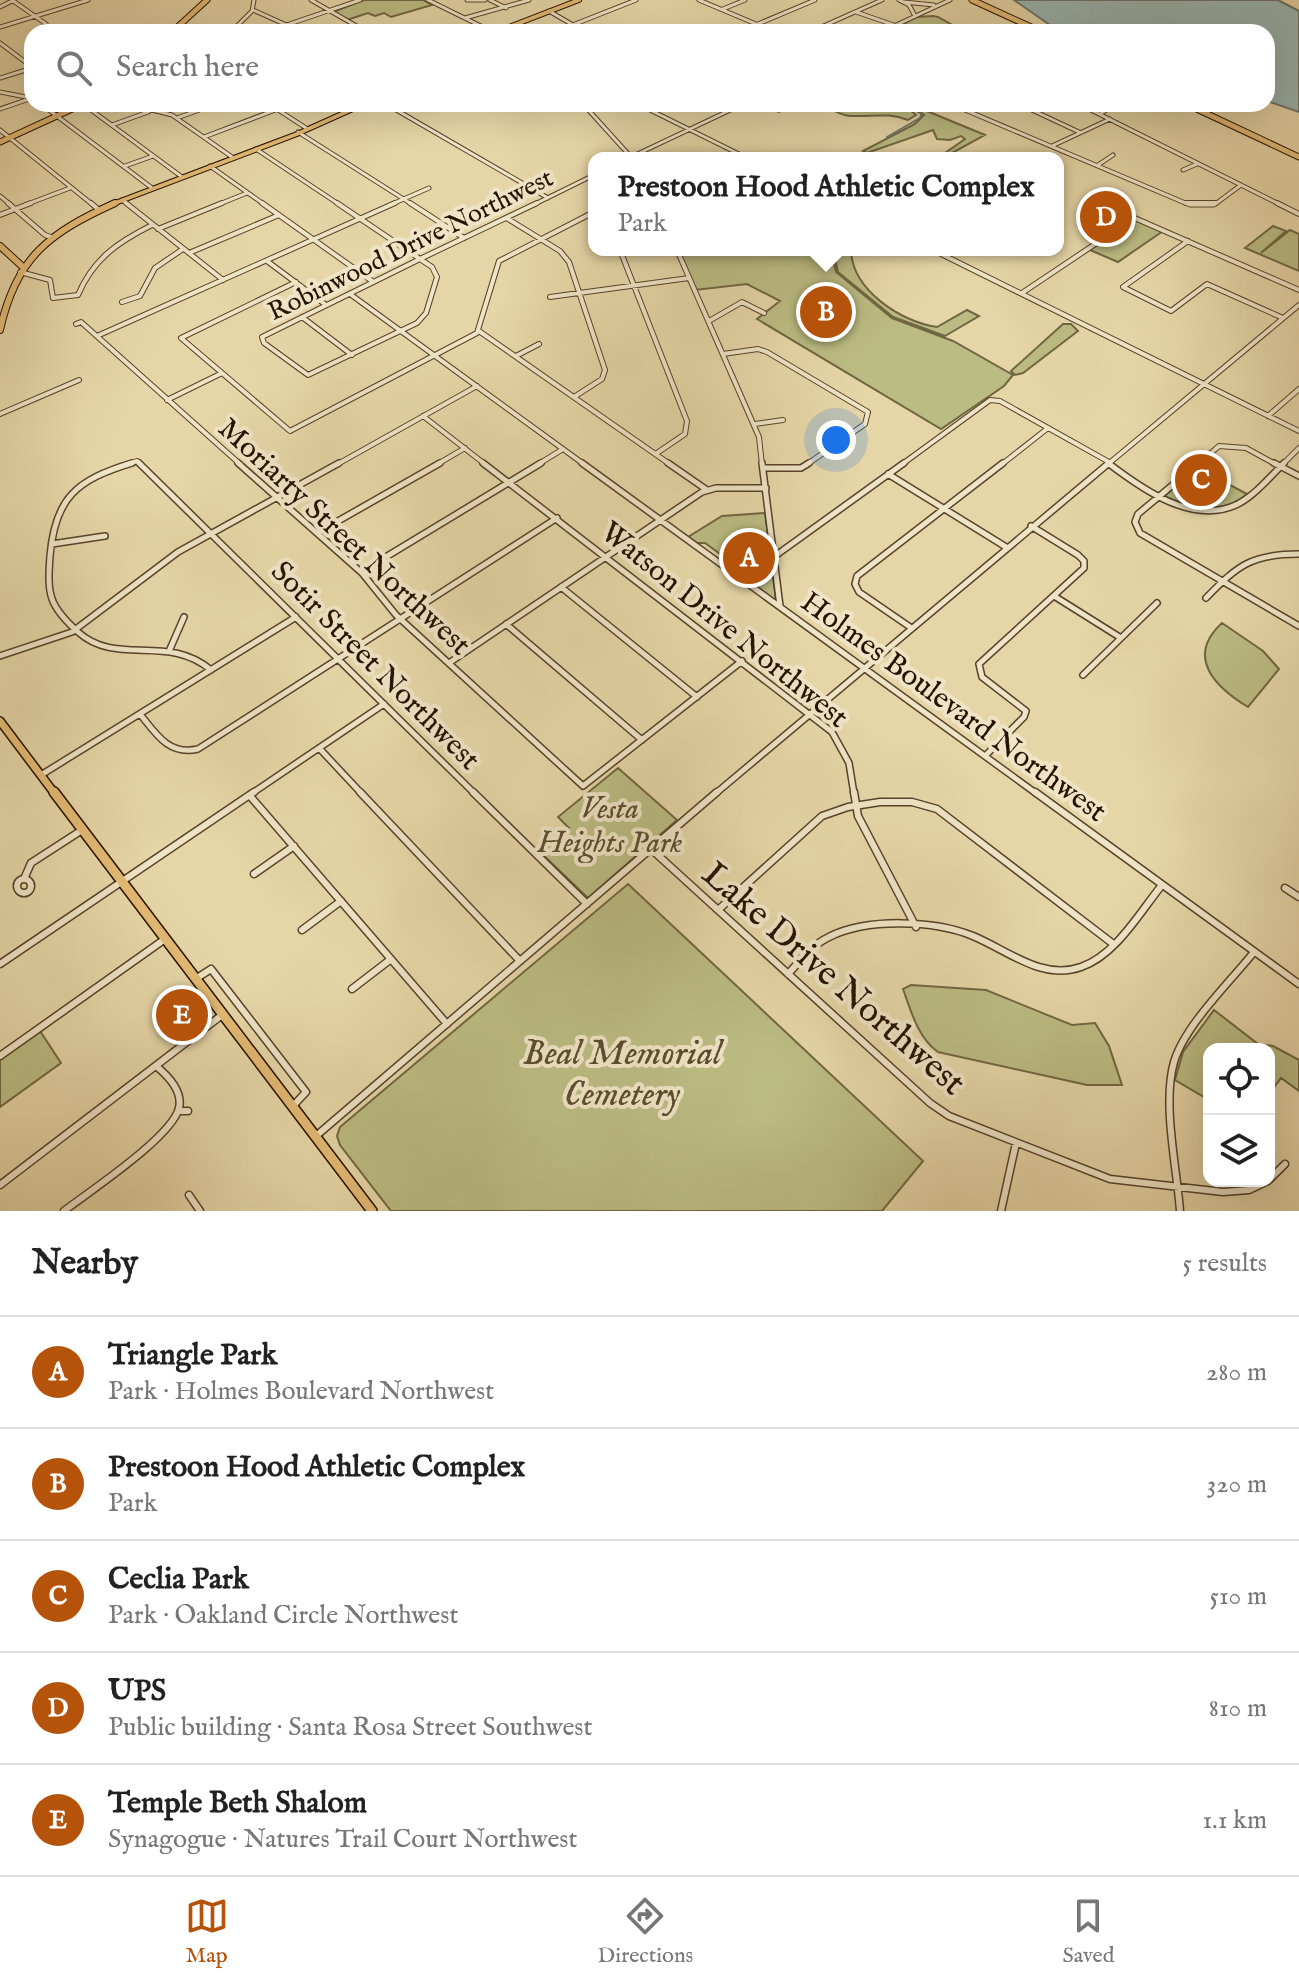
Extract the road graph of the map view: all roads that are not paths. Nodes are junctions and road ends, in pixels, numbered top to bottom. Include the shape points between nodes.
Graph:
1 (13, 0) edge
2 (71, 0) edge
3 (88, 0) edge
4 (207, 0) edge
5 (254, 0) edge
6 (311, 0) edge
7 (360, 0) edge
8 (428, 0) edge
9 (467, 0) edge
10 (487, 0) edge
11 (529, 0) edge
12 (579, 0) edge
13 (636, 0) edge
14 (699, 0) edge
15 (745, 0) edge
16 (815, 0) edge
17 (882, 0) edge
18 (950, 0) edge
19 (963, 0) edge
20 (972, 0) edge
21 (901, 1) edge
22 (76, 4) junction
23 (941, 4) junction
24 (0, 7) edge
25 (507, 8) junction
26 (253, 10) junction
27 (722, 10) junction
28 (329, 11) junction
29 (549, 11) junction
30 (855, 12) junction
31 (35, 16) junction
32 (915, 16) junction
33 (1005, 17) junction
34 (464, 18) junction
35 (900, 23) edge
36 (46, 24) dead end
37 (181, 24) edge
38 (239, 24) edge
39 (286, 24) edge
40 (291, 24) edge
41 (353, 24) edge
42 (477, 24) edge
43 (515, 24) edge
44 (572, 24) edge
45 (576, 24) edge
46 (755, 24) edge
47 (759, 24) edge
48 (828, 24) edge
49 (885, 24) edge
50 (1018, 24) edge
51 (1022, 24) edge
52 (0, 27) edge
53 (0, 43) edge
54 (24, 62) edge
55 (24, 70) edge
56 (0, 78) edge
57 (0, 92) edge
58 (24, 96) edge
59 (24, 101) edge
60 (0, 109) edge
61 (52, 112) edge
62 (68, 112) edge
63 (94, 112) edge
64 (147, 112) edge
65 (158, 112) edge
66 (194, 112) edge
67 (269, 112) edge
68 (282, 112) edge
69 (345, 112) edge
70 (400, 112) edge
71 (590, 112) edge
72 (654, 112) edge
73 (726, 112) edge
74 (970, 112) edge
75 (1036, 112) edge
76 (1096, 112) edge
77 (1103, 112) edge
78 (1204, 112) edge
79 (1211, 112) edge
80 (1100, 114) junction
81 (59, 117) junction
82 (177, 118) junction
83 (1110, 119) junction
84 (112, 125) junction
85 (306, 128) junction
86 (689, 129) junction
87 (0, 130) edge
88 (297, 132) junction
89 (1079, 132) junction
90 (204, 137) junction
91 (9, 138) junction
92 (0, 142) edge
93 (1051, 146) junction
94 (255, 148) junction
95 (626, 152) edge
96 (643, 152) edge
97 (735, 152) edge
98 (153, 155) junction
99 (1113, 155) dead end
100 (1299, 155) edge
101 (232, 157) junction
102 (1198, 164) junction
103 (210, 166) junction
104 (1097, 166) junction
105 (124, 167) junction
106 (1183, 170) dead end
107 (182, 177) junction
108 (588, 178) edge
109 (1241, 185) junction
110 (71, 188) junction
111 (152, 188) junction
112 (429, 188) dead end
113 (248, 193) junction
114 (1, 197) edge
115 (548, 198) junction
116 (404, 199) junction
117 (122, 200) junction
118 (1105, 205) dead end
119 (15, 209) junction
120 (99, 210) junction
121 (1299, 214) edge
122 (0, 215) edge
123 (280, 215) junction
124 (587, 215) edge
125 (360, 218) junction
126 (507, 218) junction
127 (1134, 218) junction
128 (152, 225) junction
129 (158, 229) junction
130 (54, 238) junction
131 (464, 238) junction
132 (540, 238) junction
133 (314, 239) junction
134 (1188, 241) junction
135 (1, 248) edge
136 (183, 249) junction
137 (189, 253) junction
138 (622, 256) edge
139 (680, 256) edge
140 (945, 256) edge
141 (420, 259) junction
142 (266, 260) junction
143 (22, 270) junction
144 (689, 278) junction
145 (223, 280) junction
146 (372, 281) junction
147 (296, 282) junction
148 (634, 286) junction
149 (1299, 290) edge
150 (579, 293) junction
151 (350, 294) junction
152 (1021, 294) junction
153 (550, 297) dead end
154 (122, 302) dead end
155 (326, 305) junction
156 (1299, 305) edge
157 (764, 313) dead end
158 (302, 317) junction
159 (1283, 318) junction
160 (708, 321) junction
161 (76, 324) dead end
162 (0, 330) edge
163 (401, 331) junction
164 (479, 331) junction
165 (97, 336) junction
166 (539, 344) dead end
167 (723, 354) junction
168 (352, 356) junction
169 (436, 356) junction
170 (516, 356) junction
171 (220, 374) junction
172 (79, 380) dead end
173 (1203, 384) junction
174 (477, 386) junction
175 (1299, 389) edge
176 (574, 397) junction
177 (167, 400) junction
178 (0, 414) edge
179 (423, 416) junction
180 (1268, 416) junction
181 (783, 420) dead end
182 (755, 424) junction
183 (1048, 428) junction
184 (1299, 431) edge
185 (465, 448) junction
186 (1299, 448) edge
187 (563, 449) junction
188 (657, 454) junction
189 (1109, 462) junction
190 (1280, 466) junction
191 (764, 468) junction
192 (888, 474) junction
193 (1299, 476) edge
194 (510, 482) junction
195 (766, 488) junction
196 (707, 490) junction
197 (1160, 495) junction
198 (276, 497) junction
199 (943, 508) junction
200 (557, 518) junction
201 (660, 520) junction
202 (1031, 526) junction
203 (211, 533) junction
204 (317, 533) junction
205 (105, 536) dead end
206 (52, 544) junction
207 (1006, 547) junction
208 (1299, 554) edge
209 (606, 556) junction
210 (775, 556) junction
211 (361, 572) junction
212 (1222, 582) junction
213 (561, 587) junction
214 (1054, 596) junction
215 (1206, 598) dead end
216 (1157, 603) dead end
217 (780, 607) junction
218 (184, 617) dead end
219 (296, 617) junction
220 (400, 618) junction
221 (506, 624) junction
222 (1299, 626) edge
223 (910, 627) junction
224 (76, 630) junction
225 (1121, 638) junction
226 (170, 649) junction
227 (0, 656) edge
228 (338, 659) junction
229 (742, 661) junction
230 (449, 663) junction
231 (863, 667) junction
232 (211, 670) junction
233 (1083, 675) dead end
234 (697, 697) junction
235 (384, 704) junction
236 (809, 713) junction
237 (140, 714) junction
238 (0, 721) edge
239 (642, 740) junction
240 (319, 748) junction
241 (985, 756) junction
242 (41, 775) junction
243 (250, 796) junction
244 (857, 806) junction
245 (82, 830) junction
246 (294, 846) junction
247 (651, 849) junction
248 (254, 874) dead end
249 (24, 879) dead end
250 (122, 882) junction
251 (1162, 885) junction
252 (1285, 888) dead end
253 (1299, 897) edge
254 (341, 901) junction
255 (587, 904) junction
256 (718, 910) junction
257 (916, 927) junction
258 (302, 930) dead end
259 (165, 939) junction
260 (1112, 943) junction
261 (1254, 952) junction
262 (391, 959) junction
263 (520, 961) junction
264 (0, 964) edge
265 (788, 974) junction
266 (195, 978) junction
267 (1299, 984) edge
268 (352, 989) dead end
269 (223, 1015) junction
270 (447, 1024) junction
271 (0, 1056) edge
272 (156, 1066) junction
273 (292, 1106) junction
274 (178, 1111) junction
275 (188, 1111) dead end
276 (315, 1137) junction
277 (1016, 1143) junction
278 (1285, 1164) dead end
279 (1275, 1174) edge
280 (0, 1185) edge
281 (1179, 1187) junction
282 (1251, 1187) edge
283 (189, 1195) dead end
284 (64, 1211) edge
285 (200, 1211) edge
286 (372, 1211) edge
287 (1001, 1211) edge
288 (1180, 1211) edge

1 - 24 street
1 - 31 street
2 - 22 street
3 - 22 street
4 - 37 highway
5 - 26 street
6 - 28 street
7 - 28 street
8 - 34 street
9 - 10 street
10 - 25 street
11 - 25 street
12 - 29 main road
13 - 45 street
14 - 27 street
15 - 27 street
16 - 47 street
17 - 30 street
18 - 23 street
19 - 33 highway
20 - 33 highway
21 - 23 street
21 - 32 street
22 - 31 street
23 - 32 street
25 - 34 street
26 - 38 street
26 - 39 street
27 - 46 street
28 - 40 street
28 - 41 street
29 - 43 main road
29 - 44 street
30 - 48 street
30 - 49 street
31 - 36 street
31 - 52 street
32 - 35 street
33 - 50 highway
33 - 51 highway
34 - 42 street
53 - 54 street
55 - 56 street
57 - 58 street
59 - 60 street
61 - 81 street
62 - 81 highway
63 - 84 street
64 - 84 street
65 - 82 street
66 - 82 street
67 - 90 street
68 - 85 street
69 - 85 main road
70 - 115 street
71 - 95 street
72 - 86 street
73 - 86 street
74 - 93 street
75 - 89 street
76 - 80 street
77 - 80 street
78 - 100 highway
79 - 100 highway
80 - 83 street
81 - 91 highway
81 - 105 street
82 - 90 street
83 - 89 street
83 - 102 street
84 - 98 street
85 - 88 main road
86 - 96 street
86 - 97 street
87 - 91 street
88 - 94 main road
88 - 116 street
89 - 93 street
90 - 101 street
91 - 92 highway
91 - 110 street
93 - 104 street
94 - 101 main road
94 - 125 street
98 - 105 street
98 - 107 street
99 - 104 street
101 - 103 main road
102 - 106 street
102 - 109 street
103 - 107 main road
103 - 113 street
104 - 109 street via 1199,207 1214,205
105 - 111 street
107 - 111 main road
108 - 115 street, Robinwood Drive Northwest
109 - 121 street
110 - 119 street
110 - 120 street
111 - 117 main road
112 - 116 street
113 - 123 street
113 - 129 street
114 - 119 street
115 - 126 street, Robinwood Drive Northwest
116 - 125 street
116 - 131 street
117 - 120 main road
117 - 128 street
118 - 127 street
119 - 122 street
119 - 130 street
120 - 130 main road
123 - 133 street
123 - 137 street
124 - 132 street
125 - 133 street
125 - 141 street
126 - 131 street, Robinwood Drive Northwest
126 - 132 street
127 - 134 street
127 - 152 street
128 - 129 street
128 - 143 street via 106,252 75,297 55,299 50,280
129 - 136 street
130 - 143 main road
131 - 141 street, Robinwood Drive Northwest
132 - 150 street via 567,259
132 - 164 street via 496,264
133 - 142 street
133 - 146 street
134 - 149 street
134 - 159 street via 1123,287 1171,311 1207,284
135 - 143 main road
136 - 137 street
136 - 154 street via 155,268 140,296
137 - 145 street
138 - 148 street
139 - 144 street
140 - 152 street
141 - 146 street, Robinwood Drive Northwest
141 - 163 street, Robinwood Drive Northwest via 435,270 437,279 424,317
142 - 145 street
142 - 147 street
143 - 162 main road via 8,296
144 - 148 street
144 - 160 street
145 - 165 street
146 - 151 street, Robinwood Drive Northwest
147 - 155 street
147 - 171 street via 183,336 182,341
148 - 150 street
148 - 188 street via 687,421 685,434
150 - 153 street
150 - 176 street via 605,370 602,379
151 - 155 street, Robinwood Drive Northwest
151 - 163 street, Holmes Boulevard Northwest
152 - 173 street
155 - 158 street, Robinwood Drive Northwest
156 - 159 street
157 - 160 street via 742,302
158 - 168 street
158 - 168 street, Robinwood Drive Northwest via 264,335 262,341 308,375
159 - 173 street
160 - 167 street
161 - 165 street, Moriarty Street Northwest via 81,322
163 - 168 street, Robinwood Drive Northwest
163 - 169 street, Holmes Boulevard Northwest
164 - 169 street
164 - 170 street
165 - 177 street, Moriarty Street Northwest
166 - 170 street
167 - 182 street
167 - 191 street via 767,352 868,412 865,424 801,468
169 - 171 street via 293,431 285,430
169 - 174 street, Holmes Boulevard Northwest
170 - 176 street
171 - 177 street
172 - 178 street
173 - 180 street
173 - 189 street
174 - 179 street
174 - 187 street, Holmes Boulevard Northwest
175 - 180 street
176 - 188 street
177 - 198 street, Moriarty Street Northwest
179 - 185 street, Watson Drive Northwest
179 - 198 street
180 - 184 street
181 - 182 street
182 - 191 street
183 - 189 street
183 - 192 street via 991,400
183 - 199 street
185 - 194 street, Watson Drive Northwest
185 - 204 street
186 - 190 street
187 - 194 street
187 - 201 street, Holmes Boulevard Northwest
188 - 196 street
189 - 197 street
189 - 202 street
190 - 193 street
190 - 197 street via 1229,507 1193,508
190 - 197 street via 1242,447 1219,446
191 - 195 street
192 - 199 street
192 - 210 street
194 - 200 street, Watson Drive Northwest
194 - 211 street
195 - 196 street
195 - 210 street
196 - 201 street
197 - 212 street via 1137,516 1140,533
198 - 203 street
198 - 204 street, Moriarty Street Northwest
199 - 207 street
199 - 223 street via 854,581 859,592
200 - 209 street, Watson Drive Northwest
200 - 220 street
201 - 209 street
201 - 217 street, Holmes Boulevard Northwest
202 - 207 street
202 - 214 street via 1084,561 1082,571
203 - 206 street, Sotir Street Northwest via 137,461 68,498 56,519
203 - 219 street, Sotir Street Northwest
203 - 224 street via 168,558
204 - 211 street, Moriarty Street Northwest
205 - 206 street
206 - 224 street via 48,598
207 - 223 street
208 - 212 street via 1251,558
209 - 213 street
209 - 229 street, Watson Drive Northwest
210 - 217 street
211 - 220 street, Moriarty Street Northwest
212 - 215 street
212 - 222 street
213 - 221 street
213 - 234 street
214 - 225 street
214 - 241 street via 979,664 982,677 1026,711
216 - 225 street
217 - 231 street, Holmes Boulevard Northwest
218 - 226 street
219 - 228 street, Sotir Street Northwest
219 - 232 street
220 - 228 street
220 - 230 street, Moriarty Street Northwest
221 - 230 street
221 - 239 street
223 - 231 street
224 - 226 street via 105,646
224 - 227 street
225 - 233 street
226 - 232 street via 192,654
228 - 235 street, Sotir Street Northwest
228 - 237 street via 191,752 173,751
229 - 234 street
229 - 236 street, Watson Drive Northwest
230 - 239 street, Moriarty Street Northwest via 583,786
231 - 236 street
231 - 241 street, Holmes Boulevard Northwest
232 - 237 street
234 - 239 street
235 - 240 street
235 - 255 street, Sotir Street Northwest
236 - 244 street, Watson Drive Northwest via 832,732 845,753
236 - 247 street
237 - 242 street
238 - 242 main road
240 - 243 street
240 - 263 street
241 - 251 street, Holmes Boulevard Northwest
242 - 245 main road
243 - 246 street
243 - 250 street
244 - 256 street via 817,819
244 - 257 street, Watson Drive Northwest
244 - 260 street via 907,800 932,806
245 - 249 street via 34,860
245 - 250 main road
246 - 248 street
246 - 254 street
247 - 255 street
247 - 256 street, Lake Drive Northwest
250 - 259 main road
250 - 264 street
251 - 260 street
251 - 261 street, Holmes Boulevard Northwest
252 - 253 street
254 - 258 street
254 - 262 street
255 - 263 street
256 - 265 street, Lake Drive Northwest
257 - 260 street via 963,932 1023,962 1056,971 1084,966
257 - 265 street via 861,928 833,935
259 - 266 main road
259 - 271 street
261 - 267 street, Holmes Boulevard Northwest
261 - 281 street via 1174,1064
262 - 268 street
262 - 270 street
263 - 270 street
265 - 277 street, Lake Drive Northwest via 930,1103
266 - 269 main road
266 - 273 street via 211,969 306,1092
269 - 272 street
269 - 273 main road
270 - 276 street
272 - 274 street via 175,1088
272 - 280 street
273 - 276 main road
274 - 275 street
274 - 284 street via 156,1139
276 - 286 main road
277 - 281 street, Lake Drive Northwest via 1110,1179
277 - 287 street
278 - 279 street, Lake Drive Northwest
281 - 282 street, Lake Drive Northwest via 1236,1192
281 - 288 street
283 - 285 street

